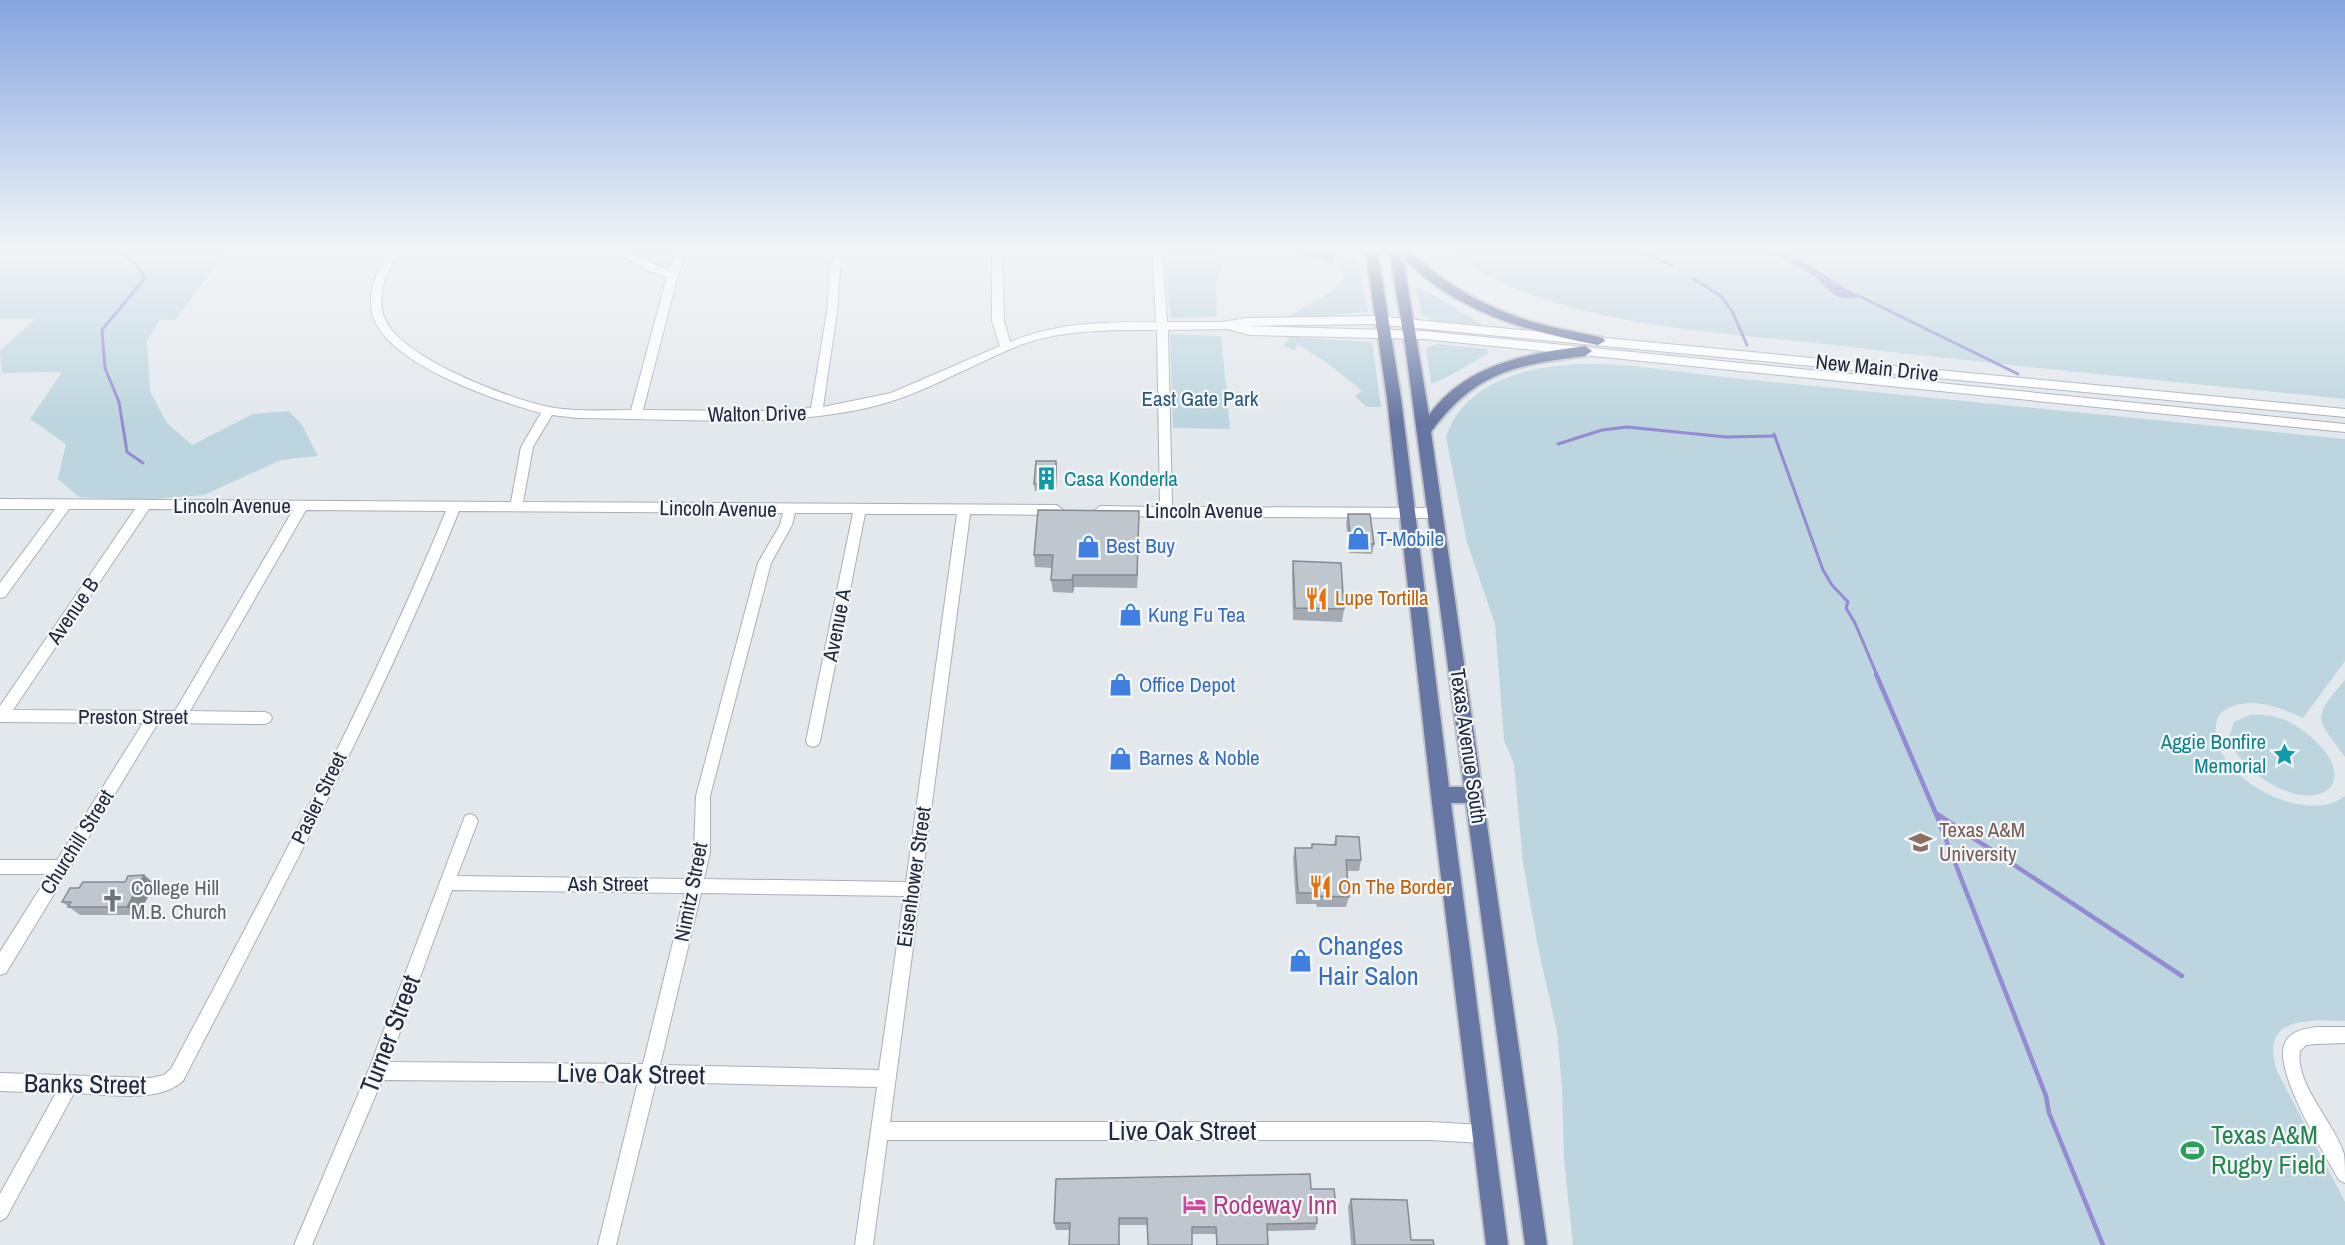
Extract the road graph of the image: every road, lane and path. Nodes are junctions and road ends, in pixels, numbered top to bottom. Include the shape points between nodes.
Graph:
1 (377, 306) edge
2 (665, 306) edge
3 (832, 306) edge
4 (998, 306) edge
5 (1161, 306) edge
6 (1381, 306) edge
7 (1406, 306) edge
8 (1476, 306) edge
9 (1162, 325) junction
10 (1385, 327) junction
11 (1410, 329) junction
12 (1598, 341) junction
13 (1006, 347) junction
14 (1585, 351) junction
15 (1872, 367) junction
16 (1877, 381) junction
17 (2141, 394) junction
18 (2148, 408) junction
19 (548, 411) junction
20 (816, 413) junction
21 (2345, 413) edge
22 (636, 414) junction
23 (2345, 428) edge
24 (1424, 432) junction
25 (0, 504) edge
26 (66, 504) junction
27 (146, 505) junction
28 (302, 506) junction
29 (516, 506) junction
30 (454, 507) junction
31 (790, 509) junction
32 (860, 509) junction
33 (964, 510) junction
34 (1166, 511) junction
35 (1408, 513) junction
36 (1436, 513) junction
37 (0, 593) edge
38 (0, 716) edge
39 (154, 717) junction
40 (179, 717) junction
41 (265, 718) dead end
42 (813, 741) dead end
43 (1440, 795) junction
44 (1474, 795) junction
45 (470, 821) dead end
46 (0, 867) edge
47 (62, 867) junction
48 (448, 883) junction
49 (695, 885) junction
50 (913, 890) junction
51 (0, 967) edge
52 (2345, 1035) edge
53 (377, 1071) junction
54 (650, 1073) junction
55 (886, 1079) junction
56 (0, 1082) edge
57 (169, 1083) joint
58 (70, 1084) junction
59 (880, 1131) junction
60 (1484, 1134) junction
61 (2345, 1174) edge
62 (0, 1212) edge
63 (303, 1245) edge
64 (608, 1245) edge
65 (864, 1245) edge
66 (1497, 1245) edge
67 (1536, 1245) edge

1 - 19 street, Walton Drive via 381,325 395,342 435,368 513,401
2 - 22 street
3 - 20 street
4 - 13 street
5 - 9 street
6 - 10 main road, Texas Avenue South
7 - 11 main road, Texas Avenue South
8 - 12 main road via 1523,325
9 - 10 street, Walton Drive via 1223,326 1250,331
9 - 13 street, Walton Drive via 1078,328
9 - 34 street
10 - 11 street, Walton Drive
10 - 35 main road, Texas Avenue South
11 - 12 street, New Main Drive
11 - 14 street, New Main Drive
11 - 24 main road, Texas Avenue South
12 - 15 street, New Main Drive
13 - 20 street, Walton Drive via 895,396
14 - 16 street, New Main Drive
14 - 24 main road via 1528,359 1483,375 1444,404
15 - 16 street
15 - 17 street, New Main Drive
16 - 18 street, New Main Drive
17 - 18 street
17 - 21 street, New Main Drive
18 - 23 street, New Main Drive
19 - 22 street, Walton Drive
19 - 29 street via 527,447
20 - 22 street, Walton Drive
24 - 36 main road, Texas Avenue South
25 - 26 street, Lincoln Avenue
26 - 27 street, Lincoln Avenue
26 - 37 street
27 - 28 street, Lincoln Avenue
27 - 38 street, Avenue B
28 - 30 street, Lincoln Avenue
28 - 40 street
29 - 30 street, Lincoln Avenue
29 - 31 street, Lincoln Avenue
30 - 57 street, Pasler Street via 419,593 284,870 184,1065
31 - 32 street, Lincoln Avenue
31 - 49 street, Nimitz Street via 786,525 765,563 703,796 702,852
32 - 33 street, Lincoln Avenue
32 - 42 street, Avenue A
33 - 34 street, Lincoln Avenue
33 - 50 street, Eisenhower Street
34 - 35 street, Lincoln Avenue
35 - 36 street, Lincoln Avenue
35 - 43 main road, Texas Avenue South
36 - 44 main road, Texas Avenue South
38 - 39 street, Preston Street
39 - 40 street, Preston Street
39 - 47 street, Churchill Street
40 - 41 street, Preston Street
43 - 44 main road
43 - 60 main road, Texas Avenue South
44 - 67 main road, Texas Avenue South
45 - 48 street, Turner Street
46 - 47 street
47 - 51 street, Churchill Street
48 - 49 street, Ash Street
48 - 53 street, Turner Street
49 - 50 street, Ash Street
49 - 54 street, Nimitz Street
50 - 55 street, Eisenhower Street
52 - 61 street via 2313,1034 2300,1038 2292,1046 2290,1057 2299,1086
53 - 54 street, Live Oak Street
53 - 63 street, Turner Street
54 - 55 street, Live Oak Street
54 - 64 street, Nimitz Street
55 - 59 street, Eisenhower Street
56 - 58 street, Banks Street
57 - 58 street, Banks Street via 152,1087
58 - 62 street
59 - 60 street, Live Oak Street
59 - 65 street, Eisenhower Street
60 - 66 main road, Texas Avenue South

